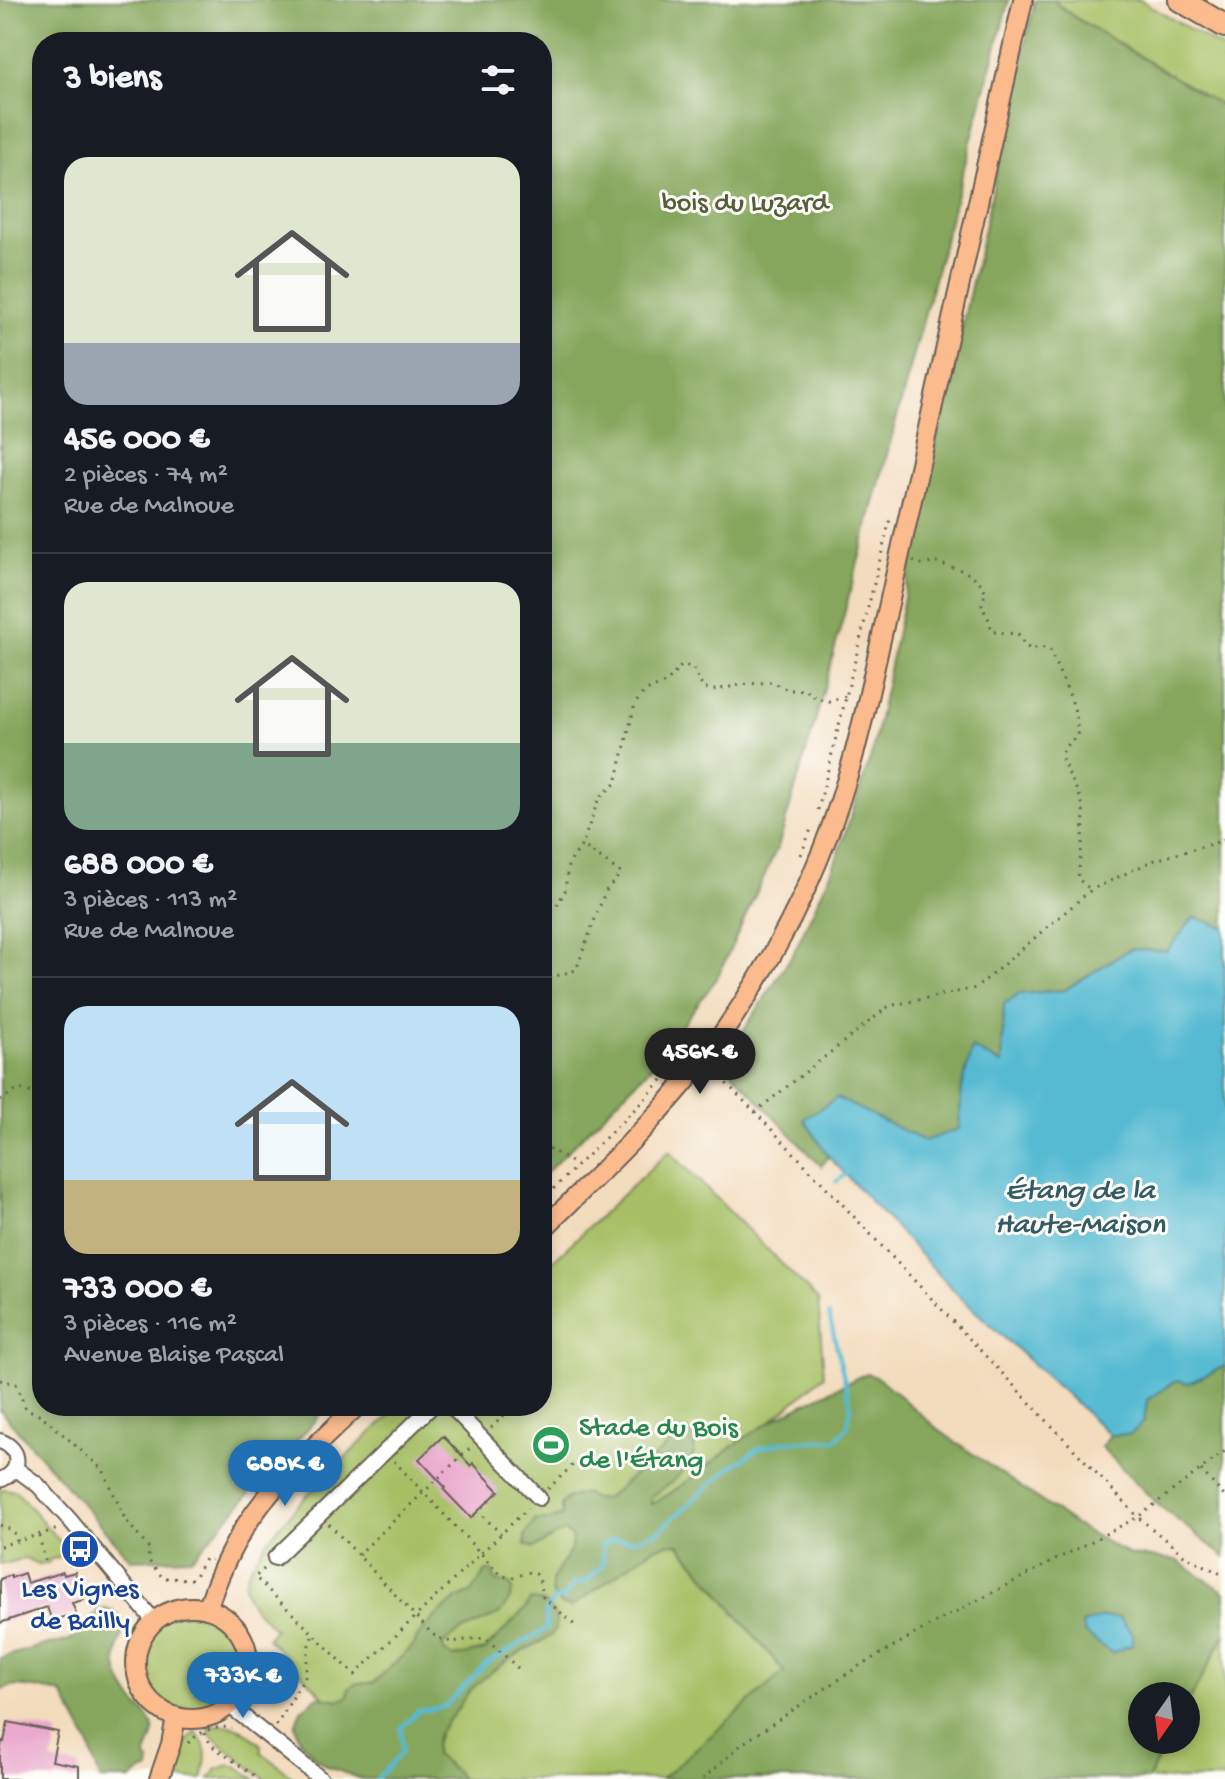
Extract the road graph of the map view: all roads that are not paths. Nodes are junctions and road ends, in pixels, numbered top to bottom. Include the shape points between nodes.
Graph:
1 (1023, 0) edge
2 (1180, 0) edge
3 (1225, 26) edge
4 (552, 1220) edge
5 (347, 1416) edge
6 (422, 1416) edge
7 (461, 1416) edge
8 (0, 1441) edge
9 (15, 1468) junction
10 (0, 1480) edge
11 (539, 1498) road end
12 (275, 1558) road end
13 (207, 1609) junction
14 (154, 1621) junction
15 (229, 1705) junction
16 (176, 1717) junction
17 (159, 1779) edge
18 (321, 1779) edge

1 - 4 main road via 868,698 830,830 794,913 726,1029 660,1110
2 - 3 highway
5 - 13 main road via 266,1498 223,1565
6 - 12 street
7 - 11 street
8 - 9 street via 13,1449
9 - 10 street
9 - 14 street via 59,1508
13 - 14 main road via 180,1608
13 - 15 main road via 235,1628 248,1659 240,1692
14 - 16 main road via 137,1650 136,1667 148,1698
15 - 16 main road via 200,1725
15 - 18 street
16 - 17 main road

